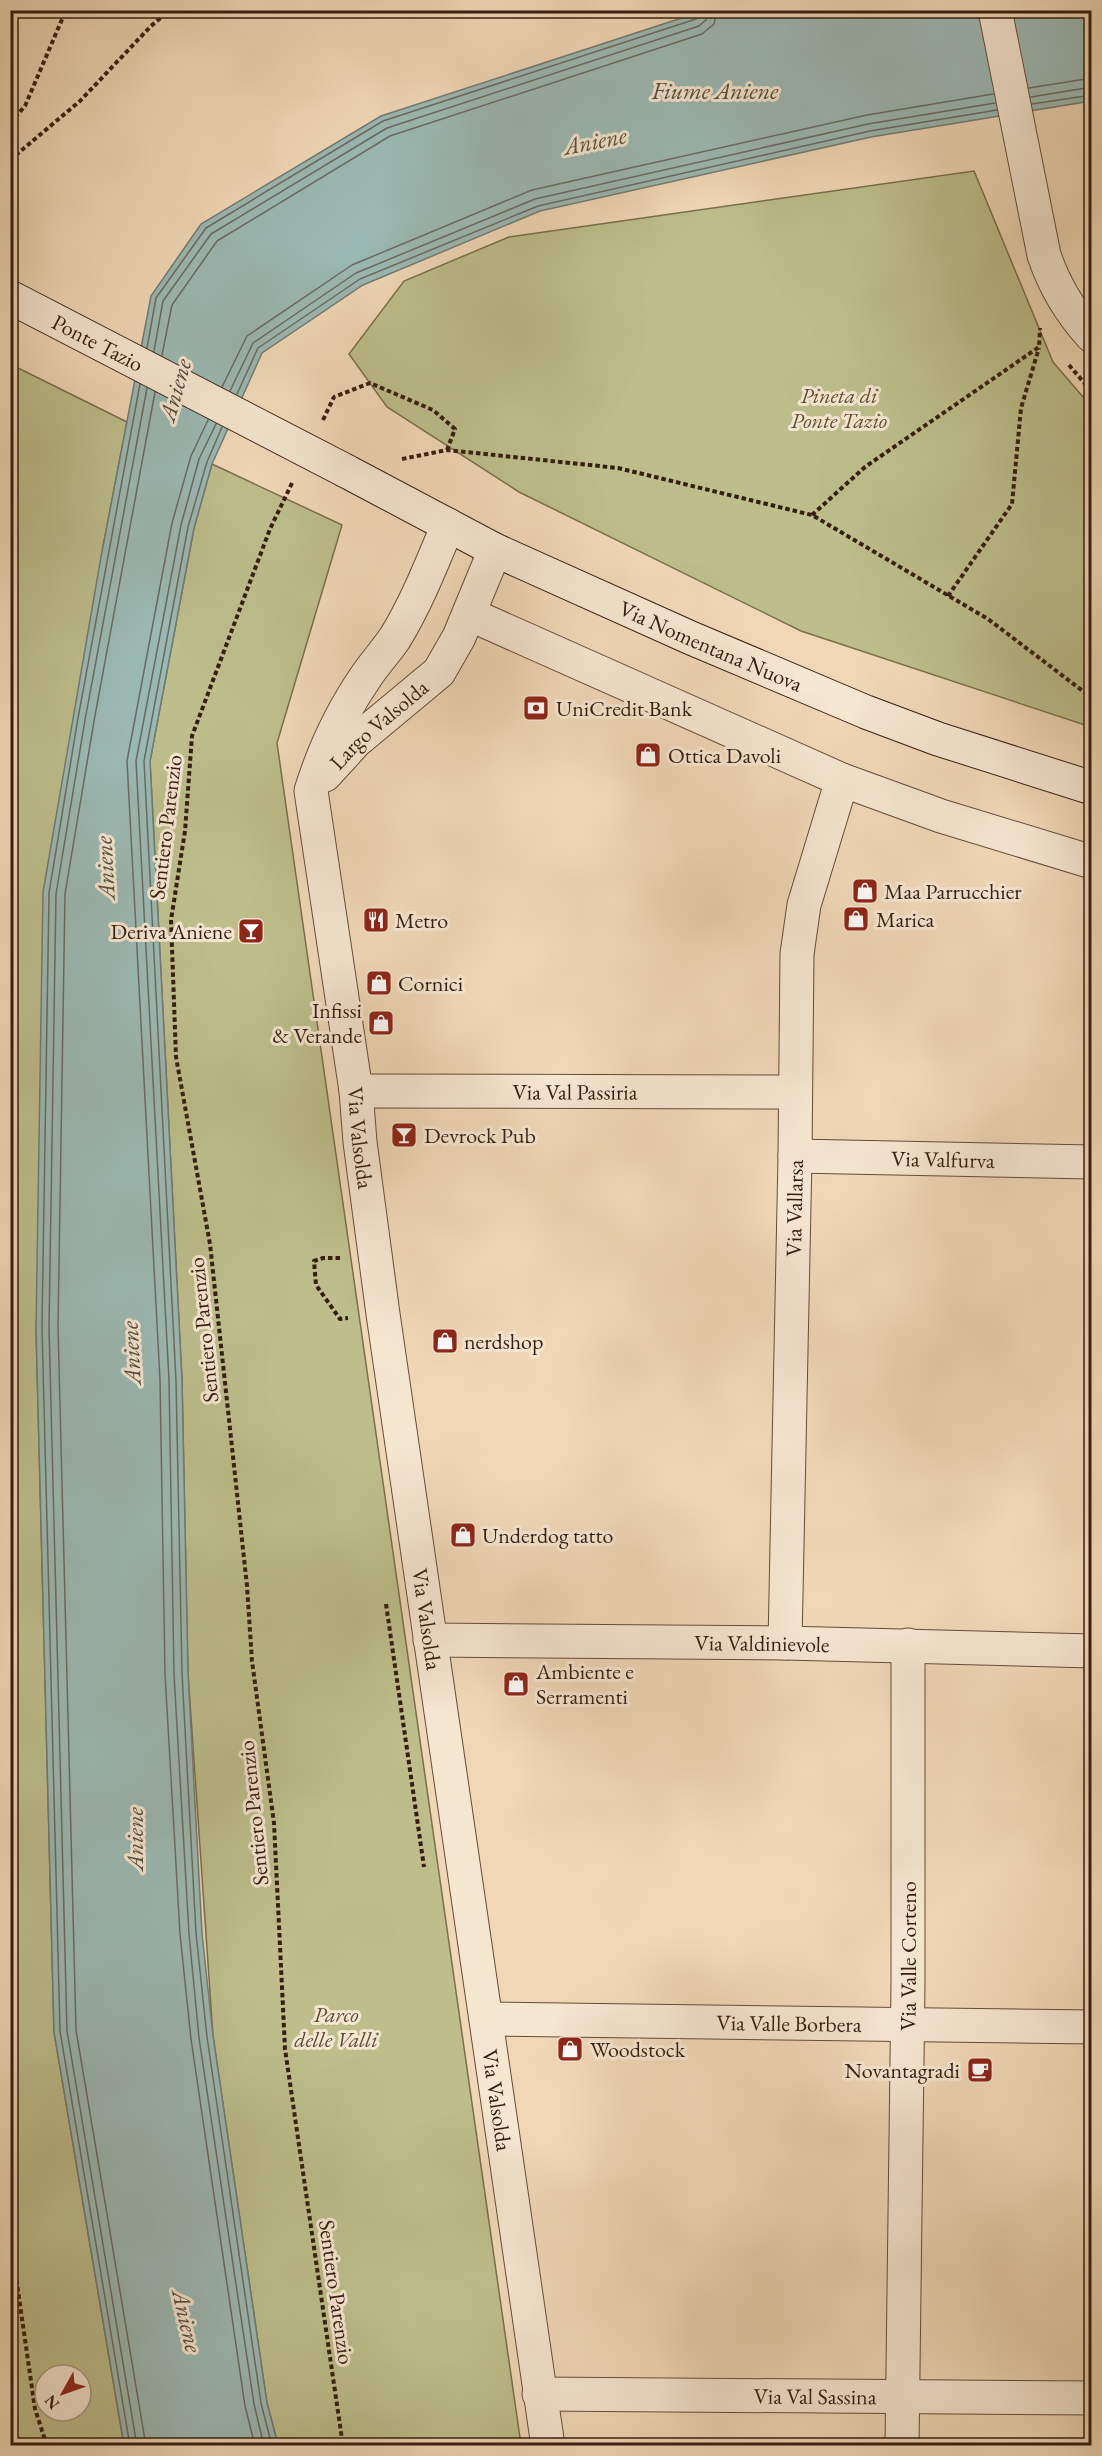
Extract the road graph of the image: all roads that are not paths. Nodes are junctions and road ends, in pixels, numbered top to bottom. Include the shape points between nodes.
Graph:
1 (995, 10) edge
2 (10, 297) edge
3 (1092, 336) edge
4 (346, 471) joint
5 (448, 525) junction
6 (495, 550) junction
7 (469, 615) junction
8 (842, 780) junction
9 (1092, 788) edge
10 (311, 791) junction
11 (1092, 862) edge
12 (356, 1091) junction
13 (795, 1092) junction
14 (795, 1156) junction
15 (1092, 1162) edge
16 (430, 1640) junction
17 (785, 1643) junction
18 (908, 1646) junction
19 (1092, 1651) edge
20 (486, 2019) junction
21 (908, 2024) junction
22 (1092, 2026) edge
23 (539, 2394) junction
24 (903, 2395) junction
25 (1092, 2398) edge
26 (548, 2445) edge
27 (902, 2445) edge

1 - 3 street via 1044,255 1073,313
2 - 4 street, Ponte Tazio, bridge
4 - 5 street, Via Nomentana Nuova
5 - 6 street, Via Nomentana Nuova
5 - 10 street, Largo Valsolda via 421,590 337,725
6 - 7 street, Largo Valsolda
6 - 9 street, Via Nomentana Nuova via 866,712
7 - 8 street
7 - 10 street, Largo Valsolda via 439,672 356,741
8 - 11 street via 941,816
8 - 13 street, Via Vallarsa via 799,930
10 - 12 street, Via Valsolda
12 - 13 street, Via Val Passiria
12 - 16 street, Via Valsolda via 383,1314
13 - 14 street, Via Vallarsa
14 - 15 street, Via Valfurva
14 - 17 street, Via Vallarsa
16 - 17 street, Via Valdinievole
16 - 20 street, Via Valsolda
17 - 18 street, Via Valdinievole
18 - 19 street, Via Valdinievole
18 - 21 street, Via Valle Corteno
20 - 21 street, Via Valle Borbera
20 - 23 street, Via Valsolda
21 - 22 street, Via Valle Borbera
21 - 24 street, Via Valle Corteno
23 - 24 street, Via Val Sassina
23 - 26 street, Via Valsolda
24 - 25 street, Via Val Sassina
24 - 27 street, Via Valle Corteno

